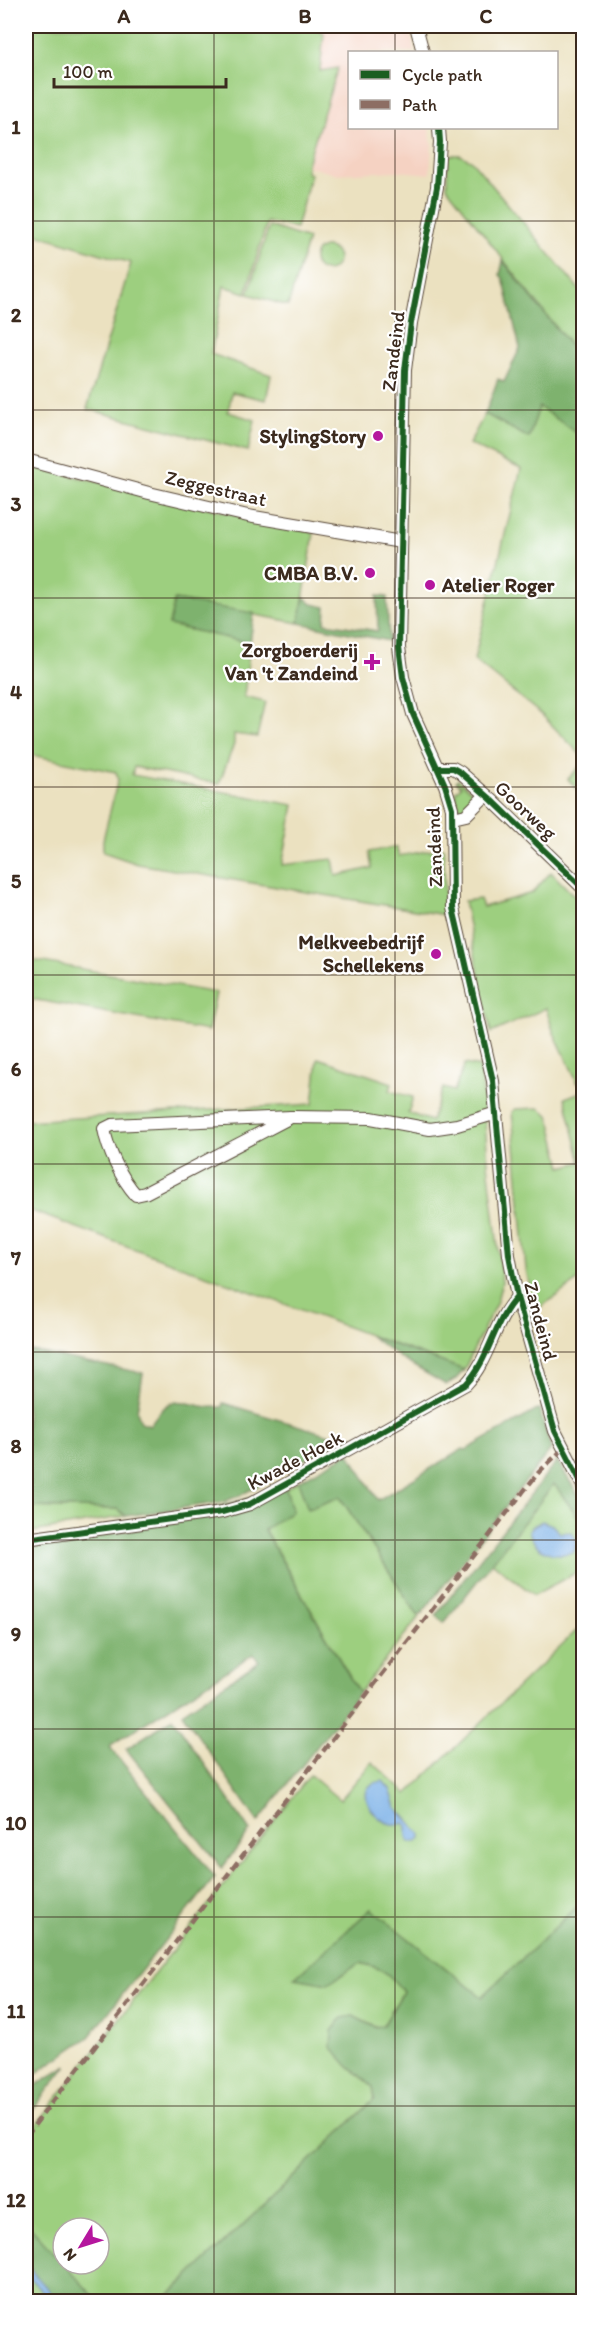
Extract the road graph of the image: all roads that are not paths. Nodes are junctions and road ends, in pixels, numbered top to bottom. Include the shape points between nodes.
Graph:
1 (416, 26) edge
2 (423, 51) edge
3 (439, 129) edge
4 (26, 460) edge
5 (401, 542) junction
6 (438, 768) junction
7 (486, 795) junction
8 (453, 818) junction
9 (584, 889) edge
10 (497, 1113) junction
11 (291, 1117) junction
12 (517, 1297) junction
13 (584, 1488) edge
14 (26, 1539) edge

1 - 2 street
3 - 5 street, Zandeind via 437,187 405,370
4 - 5 street, Zeggestraat via 248,516
5 - 6 street, Zandeind via 401,663 413,714
6 - 7 street, Goorweg via 453,768
6 - 8 street, Zandeind
7 - 8 street, Zandeind via 466,815
7 - 9 street, Goorweg
8 - 10 street, Zandeind via 453,908 489,1060
10 - 11 street via 439,1129 371,1118
10 - 12 street, Zandeind via 509,1255
11 - 11 street via 112,1125 104,1129 107,1144 136,1195
12 - 13 street, Zandeind via 555,1431
12 - 14 street, Kwade Hoek via 507,1307 478,1368 466,1384 250,1504 222,1512

